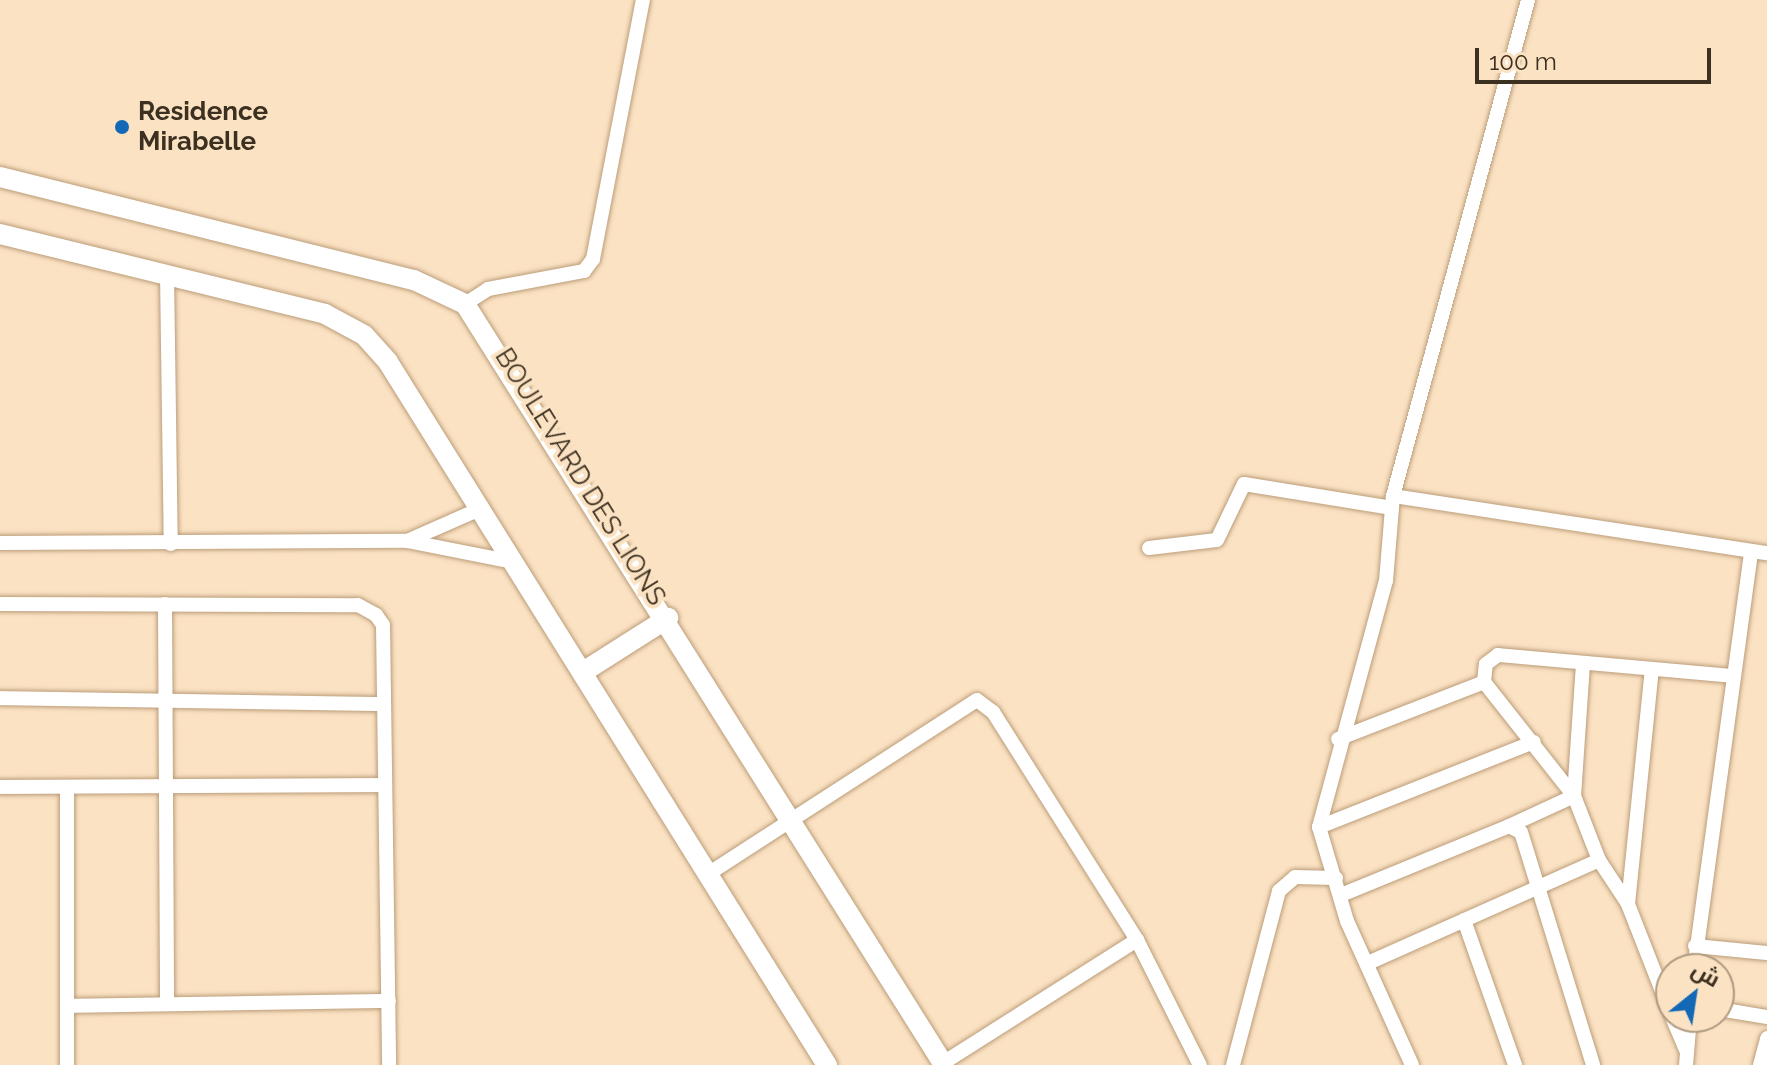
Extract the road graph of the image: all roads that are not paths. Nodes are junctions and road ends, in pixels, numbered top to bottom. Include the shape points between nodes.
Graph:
1 (643, 0) edge
2 (1528, 0) edge
3 (0, 177) edge
4 (0, 234) edge
5 (167, 273) junction
6 (465, 304) junction
7 (1392, 502) junction
8 (480, 509) junction
9 (407, 541) junction
10 (0, 543) edge
11 (171, 544) junction
12 (1149, 548) dead end
13 (1751, 551) junction
14 (1767, 553) edge
15 (514, 562) junction
16 (0, 604) edge
17 (165, 604) junction
18 (668, 618) junction
19 (1583, 665) junction
20 (1652, 669) junction
21 (583, 672) junction
22 (1733, 676) junction
23 (1484, 682) junction
24 (0, 698) edge
25 (166, 700) junction
26 (384, 704) junction
27 (1338, 739) junction
28 (1534, 742) junction
29 (385, 785) junction
30 (166, 786) junction
31 (0, 787) edge
32 (67, 787) junction
33 (1574, 796) junction
34 (792, 818) junction
35 (1509, 826) junction
36 (1319, 827) junction
37 (1599, 860) junction
38 (708, 874) junction
39 (1336, 878) junction
40 (1542, 883) junction
41 (1341, 895) junction
42 (1628, 904) junction
43 (1464, 920) junction
44 (1137, 940) junction
45 (1695, 946) junction
46 (1695, 953) edge
47 (1767, 953) edge
48 (1368, 963) junction
49 (1655, 973) edge
50 (389, 1001) junction
51 (167, 1004) junction
52 (67, 1006) junction
53 (1735, 1012) edge
54 (1767, 1017) edge
55 (1678, 1033) edge
56 (1689, 1033) edge
57 (1767, 1038) edge
58 (1687, 1059) edge
59 (944, 1064) edge
60 (67, 1065) edge
61 (389, 1065) edge
62 (827, 1065) edge
63 (1200, 1065) edge
64 (1233, 1065) edge
65 (1412, 1065) edge
66 (1515, 1065) edge
67 (1593, 1065) edge
68 (1760, 1065) edge

1 - 6 street via 593,259 584,271 488,289
2 - 7 street
3 - 6 main road via 403,277
4 - 5 main road
5 - 8 main road via 325,314 364,335
5 - 11 street
6 - 18 main road, BOULEVARD DES LIONS
7 - 12 street via 1244,484 1217,540
7 - 13 street
7 - 27 street via 1386,581
8 - 9 street
8 - 15 main road
9 - 11 street
9 - 15 street
10 - 11 street
13 - 14 street
13 - 22 street
15 - 21 main road
16 - 17 street
17 - 25 street
17 - 26 street via 368,608 383,625
18 - 21 main road
18 - 34 main road, BOULEVARD DES LIONS
19 - 20 street
19 - 23 street via 1498,655 1486,664
19 - 33 street
20 - 22 street
20 - 42 street
21 - 38 main road
22 - 45 street
23 - 27 street
23 - 28 street
24 - 25 street
25 - 26 street
25 - 30 street
26 - 29 street
27 - 36 street
28 - 33 street
28 - 36 street
29 - 30 street
29 - 50 street
30 - 32 street
30 - 51 street
31 - 32 street
32 - 52 street
33 - 35 street
33 - 37 street
34 - 38 street
34 - 44 street via 977,700 993,712
34 - 59 main road, BOULEVARD DES LIONS
35 - 40 street via 1527,838
35 - 41 street
36 - 39 street
37 - 40 street
37 - 42 street
38 - 62 main road
39 - 41 street
39 - 64 street via 1295,877 1279,891
40 - 43 street
40 - 67 street
41 - 48 street
42 - 49 street
43 - 48 street
43 - 66 street
44 - 59 street
44 - 63 street
45 - 46 street
45 - 47 street
48 - 65 street
50 - 51 street
50 - 61 street
51 - 52 street
52 - 60 street
53 - 54 street
55 - 58 street
56 - 58 street
57 - 68 street

